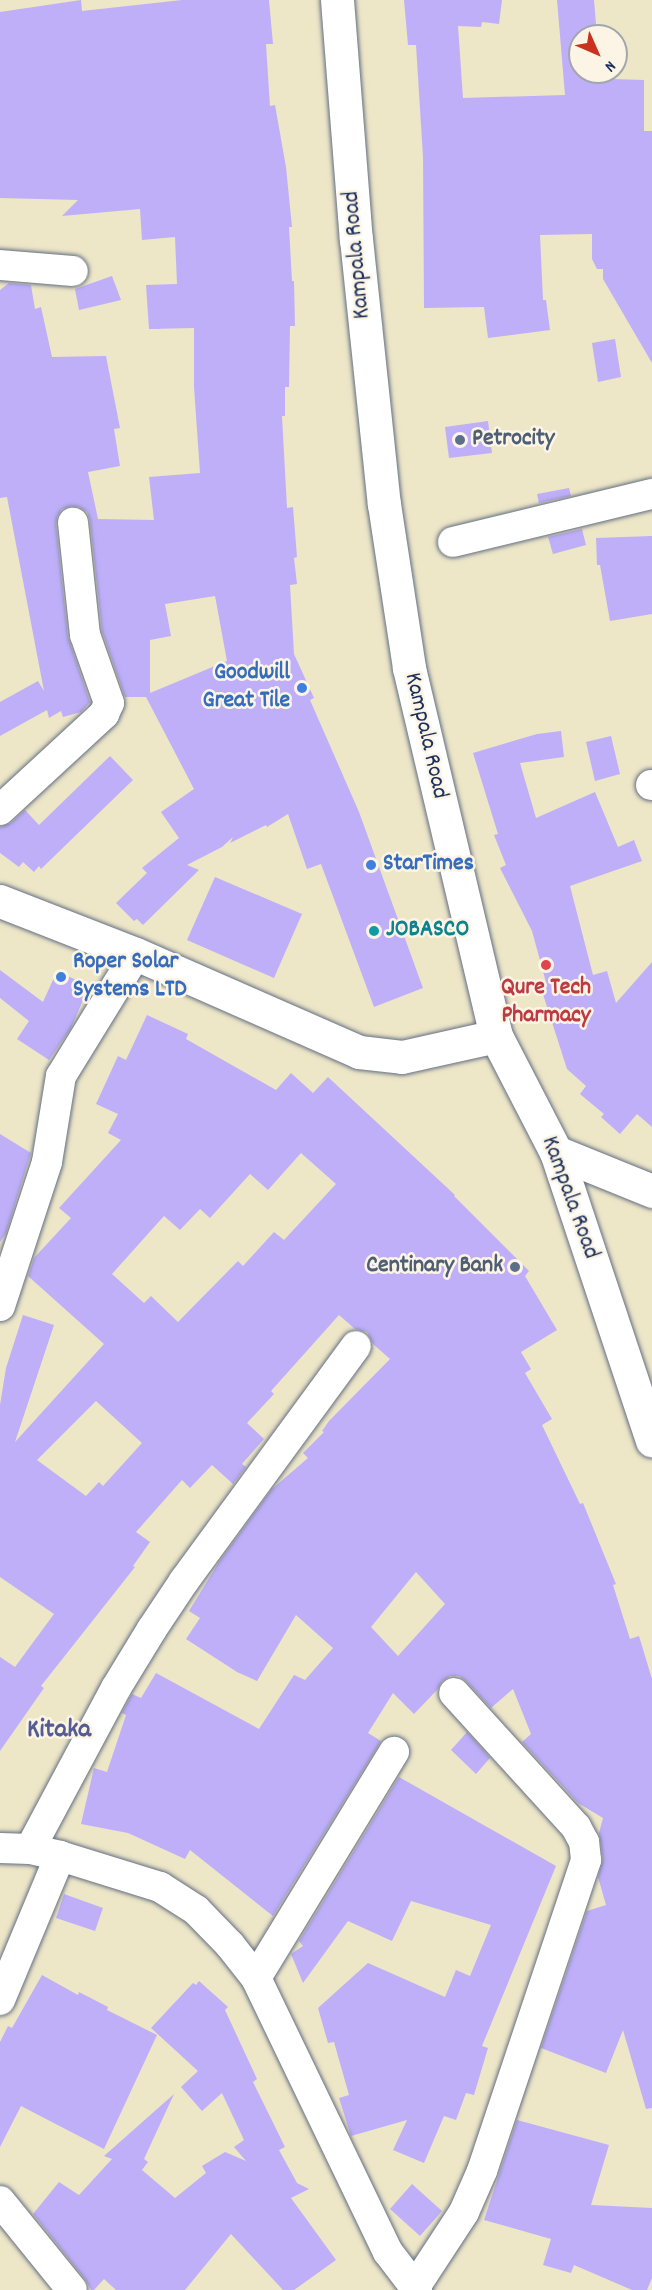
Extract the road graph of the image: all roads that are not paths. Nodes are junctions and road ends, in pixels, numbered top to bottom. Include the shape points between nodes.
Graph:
1 (337, 0) edge
2 (0, 265) edge
3 (73, 271) dead end
4 (652, 494) edge
5 (73, 523) dead end
6 (453, 542) dead end
7 (0, 810) edge
8 (0, 901) edge
9 (136, 954) junction
10 (496, 1036) junction
11 (556, 1152) junction
12 (652, 1191) edge
13 (0, 1306) edge
14 (356, 1346) dead end
15 (652, 1440) edge
16 (454, 1693) dead end
17 (394, 1752) dead end
18 (0, 1848) edge
19 (30, 1849) junction
20 (60, 1856) junction
21 (256, 1978) junction
22 (0, 2000) edge
23 (0, 2200) edge
24 (415, 2289) edge
25 (72, 2290) edge

1 - 10 main road, Kampala Road via 356,239 384,504 409,668
2 - 3 street
4 - 6 street
5 - 7 street via 86,635 109,703 104,714
8 - 9 main road
9 - 10 main road via 359,1052 402,1057
9 - 13 street via 61,1076 46,1162
10 - 11 main road, Kampala Road
11 - 12 main road
11 - 15 main road, Kampala Road
14 - 19 street via 152,1629
16 - 24 street via 576,1827 584,1842 586,1860 482,2171 464,2212
17 - 21 street
18 - 19 street
19 - 20 street
20 - 21 street via 160,1887 196,1910
20 - 22 street
21 - 24 street via 388,2252
23 - 25 street

